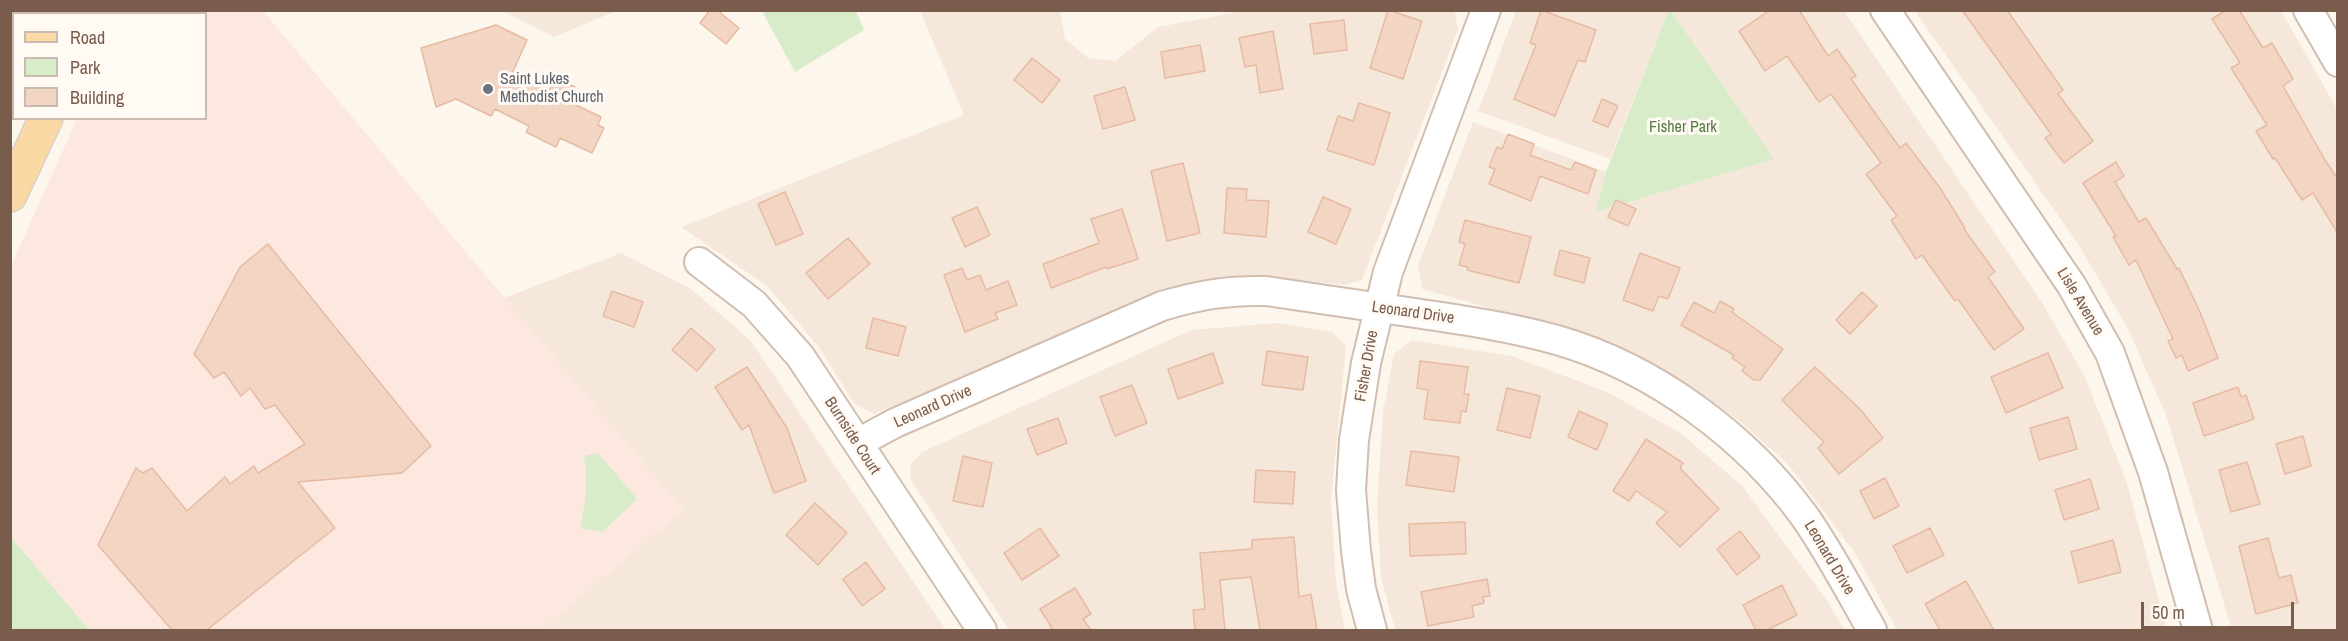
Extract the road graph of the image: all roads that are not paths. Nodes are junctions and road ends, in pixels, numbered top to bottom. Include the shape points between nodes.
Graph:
1 (1486, 10) edge
2 (1885, 10) edge
3 (2308, 10) edge
4 (2337, 62) edge
5 (45, 120) edge
6 (10, 195) edge
7 (699, 262) dead end
8 (1377, 308) junction
9 (858, 444) junction
10 (982, 630) edge
11 (1372, 630) edge
12 (1872, 630) edge
13 (2198, 630) edge

1 - 8 street, Fisher Drive
2 - 13 street, Lisle Avenue via 2072,286 2110,353 2153,472
3 - 4 street
5 - 6 main road
7 - 9 street, Burnside Court via 772,322 800,356
8 - 9 street, Leonard Drive via 1266,291 1201,295 1162,306 895,423
8 - 11 street, Fisher Drive via 1354,440 1352,490 1356,551
8 - 12 street, Leonard Drive via 1498,325 1560,341 1615,363 1684,402 1752,457 1782,489 1805,517
9 - 10 street, Burnside Court

